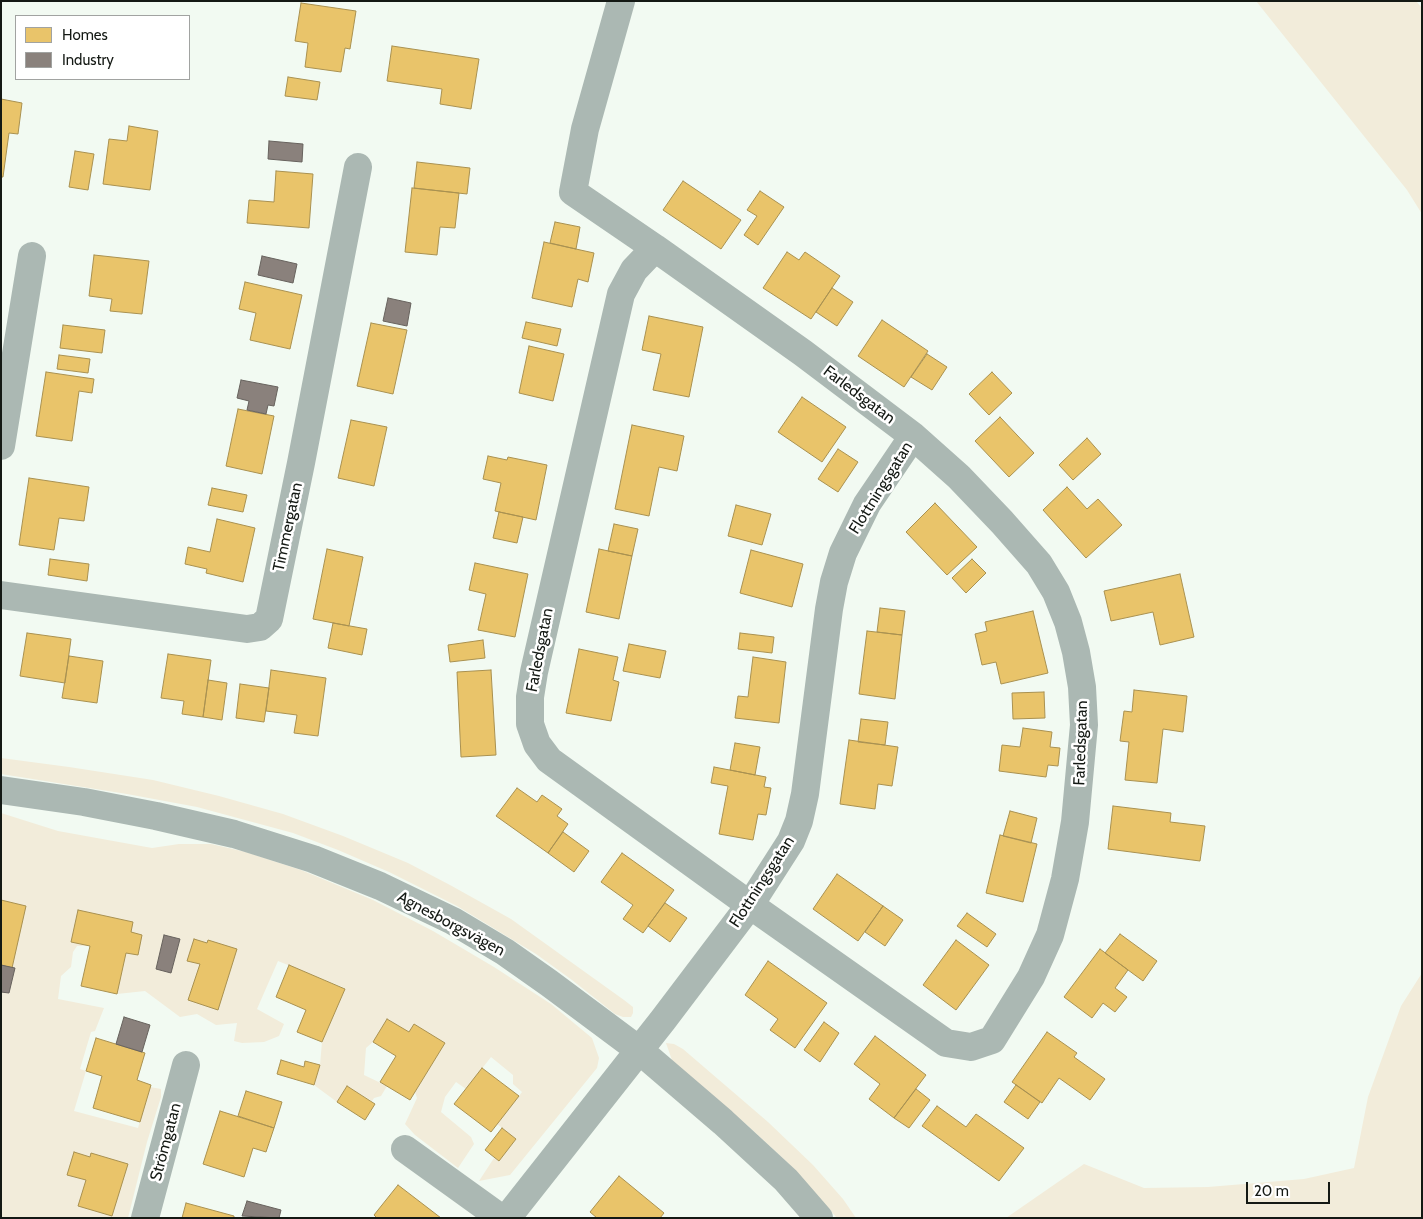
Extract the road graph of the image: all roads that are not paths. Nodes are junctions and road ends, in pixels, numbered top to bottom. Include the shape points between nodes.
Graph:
1 (621, 1) edge
2 (358, 167) dead end
3 (655, 248) junction
4 (32, 256) dead end
5 (9, 346) edge
6 (913, 436) junction
7 (1, 446) edge
8 (1, 595) edge
9 (1, 790) edge
10 (750, 905) junction
11 (640, 1050) junction
12 (186, 1065) dead end
13 (405, 1149) dead end
14 (145, 1218) edge
15 (501, 1218) edge
16 (508, 1218) edge
17 (819, 1218) edge

1 - 3 street via 585,129 573,192
2 - 8 street, Timmergatan via 269,618 260,626 247,629
3 - 6 street, Farledsgatan
3 - 10 street, Farledsgatan via 634,270 621,294 534,672 530,724 537,744 549,760
4 - 5 street
5 - 7 street
6 - 10 street, Flottningsgatan via 867,504 843,553 829,609 809,772 799,821 791,841
6 - 10 street, Farledsgatan via 959,477 1039,564 1056,592 1068,622 1082,687 1084,725 1076,822 1050,935 1031,977 992,1040 971,1047 946,1043
9 - 11 street, Agnesborgsvägen via 129,810 234,834 313,859 380,886 453,921 505,952
10 - 11 street, Flottningsgatan
11 - 16 street, Flottningsgatan
11 - 17 street, Agnesborgsvägen via 786,1180
12 - 14 street, Strömgatan
13 - 15 street

